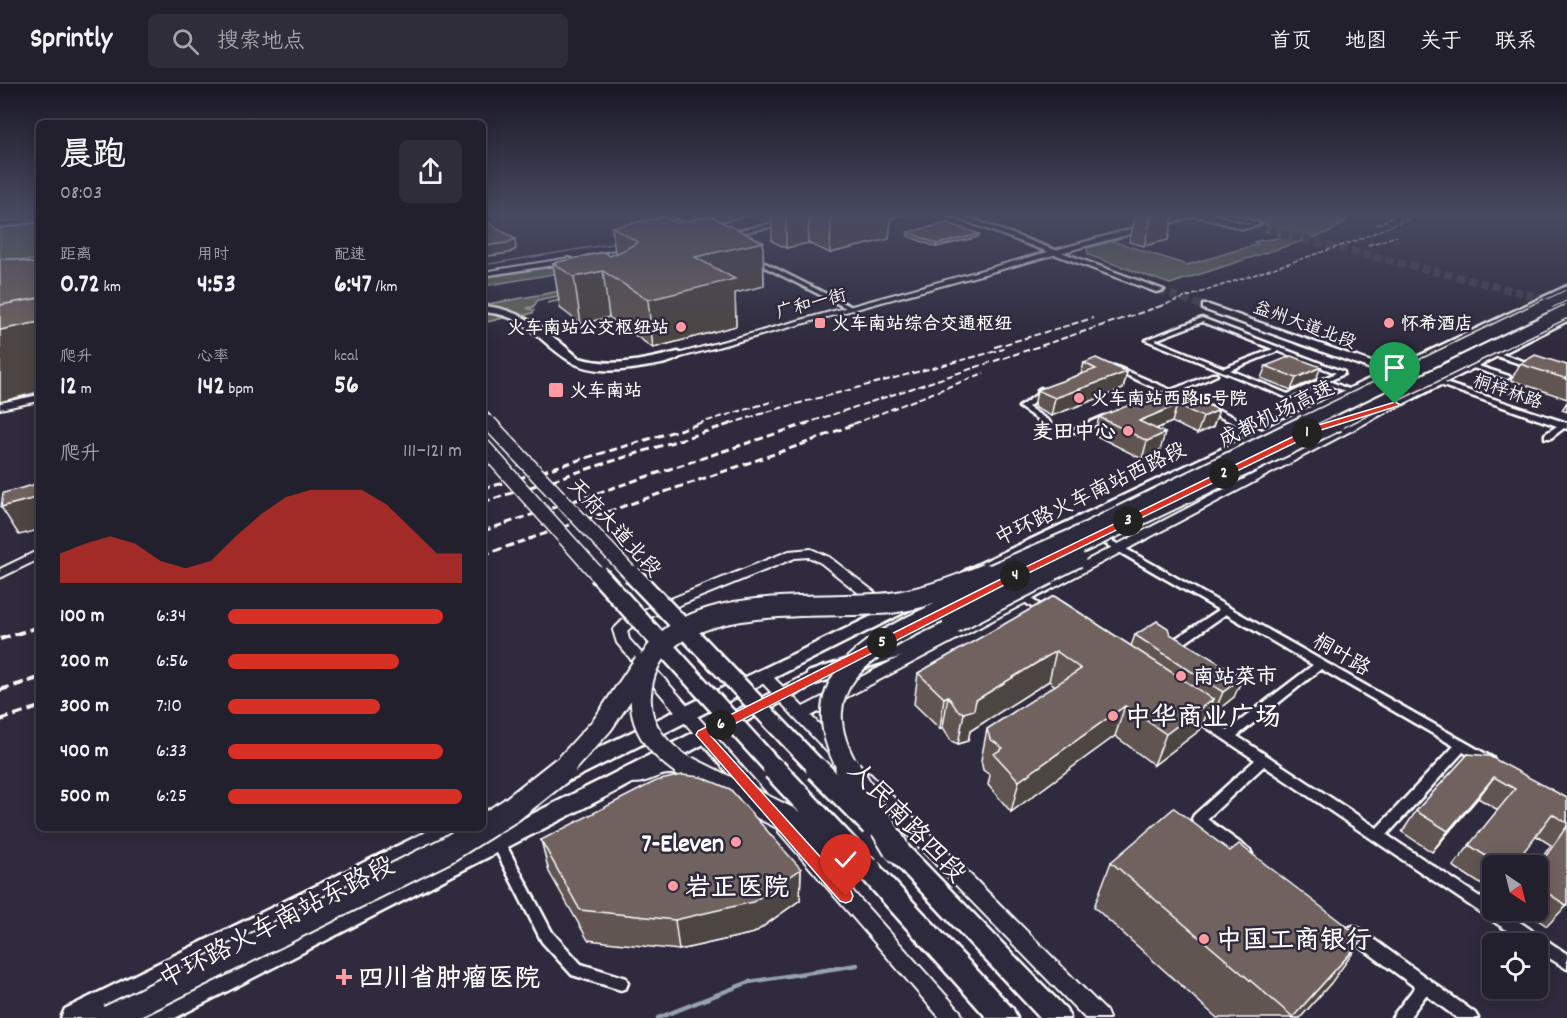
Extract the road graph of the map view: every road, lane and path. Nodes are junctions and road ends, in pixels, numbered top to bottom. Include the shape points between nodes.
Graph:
1 (573, 257) edge
2 (586, 257) edge
3 (752, 257) edge
4 (1037, 257) edge
5 (1073, 257) edge
6 (486, 271) edge
7 (486, 272) edge
8 (1162, 289) tunnel mouth
9 (1565, 292) edge
10 (1541, 301) junction
11 (1210, 305) tunnel mouth
12 (854, 306) junction
13 (486, 309) edge
14 (1567, 309) edge
15 (1567, 317) edge
16 (1278, 349) junction
17 (1495, 354) junction
18 (678, 356) joint
19 (1107, 364) edge
20 (1472, 366) junction
21 (1536, 367) edge
22 (1225, 370) junction
23 (1393, 371) junction
24 (1214, 375) dead end
25 (1507, 377) dead end
26 (1323, 381) junction
27 (1439, 383) junction
28 (1049, 387) edge
29 (1350, 391) junction
30 (1172, 393) junction
31 (1161, 397) edge
32 (36, 399) edge
33 (1192, 402) edge
34 (1395, 404) junction
35 (0, 406) edge
36 (1203, 406) edge
37 (1119, 414) edge
38 (486, 420) edge
39 (1046, 423) dead end
40 (1565, 426) edge
41 (1076, 430) dead end
42 (1264, 433) junction
43 (1548, 436) dead end
44 (486, 449) edge
45 (1252, 465) junction
46 (1098, 536) junction
47 (1121, 550) junction
48 (36, 556) edge
49 (0, 574) edge
50 (1003, 575) junction
51 (1026, 599) junction
52 (1226, 610) junction
53 (892, 612) junction
54 (1055, 619) edge
55 (652, 653) junction
56 (1178, 655) edge
57 (1321, 664) junction
58 (717, 665) joint
59 (762, 675) junction
60 (815, 677) junction
61 (781, 694) junction
62 (1189, 711) edge
63 (684, 714) junction
64 (801, 715) junction
65 (702, 735) junction
66 (1227, 737) junction
67 (1462, 745) junction
68 (1262, 760) junction
69 (1500, 766) edge
70 (744, 781) junction
71 (606, 787) junction
72 (486, 813) edge
73 (486, 828) edge
74 (450, 831) edge
75 (480, 831) edge
76 (1378, 837) junction
77 (497, 841) junction
78 (896, 849) junction
79 (1254, 861) edge
80 (869, 870) junction
81 (1340, 923) edge
82 (1567, 962) edge
83 (621, 983) dead end
84 (1425, 985) junction
85 (947, 1016) edge
86 (74, 1018) edge
87 (110, 1018) edge
88 (148, 1018) edge
89 (1004, 1018) edge
90 (1057, 1018) edge
91 (1099, 1018) edge
92 (1400, 1018) edge
93 (1470, 1018) edge

1 - 6 main road
2 - 7 main road
3 - 12 street
4 - 12 street, 广和一街
5 - 8 main road
9 - 10 main road, 中环路火车南站西路段
9 - 50 highway, 成都机场高速, bridge
10 - 14 main road
10 - 23 main road, 中环路火车南站西路段
11 - 23 main road, 益州大道北段
12 - 18 street, 广和一街
13 - 18 main road via 519,316 575,360 608,367
14 - 45 highway, 成都机场高速, bridge
15 - 17 main road, 中环路火车南站西路段
16 - 22 street
16 - 22 street via 1202,320 1149,340
16 - 26 street via 1342,373
17 - 20 main road, 中环路火车南站西路段
17 - 21 street
19 - 30 street
20 - 25 street
20 - 27 main road, 中环路火车南站西路段
22 - 26 street via 1288,396
23 - 27 main road, 益州大道北段 via 1424,383
23 - 29 main road, 中环路火车南站西路段
24 - 30 street
26 - 29 street
27 - 34 main road, 中环路火车南站西路段
27 - 40 street, 桐梓林路
28 - 39 street via 1023,407
29 - 42 main road, 中环路火车南站西路段
30 - 31 street
30 - 33 street
32 - 35 street
34 - 46 main road, 中环路火车南站西路段 via 1318,428
34 - 47 street
36 - 42 street
37 - 41 street
38 - 58 main road, 天府大道北段, bridge
40 - 43 street
42 - 53 main road, 中环路火车南站西路段
44 - 80 main road, 天府大道北段, bridge via 690,678
45 - 60 highway, bridge via 905,648
45 - 78 highway, 成都机场高速, bridge via 889,636 860,658 832,701 830,720 838,753
46 - 47 street, 桐叶路
46 - 50 main road, 中环路火车南站西路段
47 - 51 street
47 - 52 street, 桐叶路
48 - 49 street
50 - 51 street
50 - 55 highway, 成都机场高速, bridge via 892,603 735,610 699,620 670,636
50 - 60 main road, 中环路火车南站西路段
51 - 54 street
51 - 64 street
52 - 56 street via 1168,649
52 - 57 street, 桐叶路
53 - 59 main road, 中环路火车南站西路段
53 - 63 street via 811,553 793,554 631,620 620,630 622,640
55 - 73 highway, 成都机场高速, bridge via 578,754 540,790
55 - 80 highway, bridge via 642,685 641,710 645,726 656,742 698,775 787,819
57 - 66 street
57 - 67 street, 桐叶路
58 - 78 main road, 人民南路四段, bridge
59 - 61 street, 人民南路四段
59 - 63 main road
60 - 61 main road, 中环路火车南站西路段
61 - 64 street, 人民南路四段
61 - 65 main road, 中环路火车南站东路段
62 - 66 street
63 - 65 street
63 - 72 main road
64 - 91 street, 人民南路四段
65 - 70 street
65 - 71 main road, 中环路火车南站东路段
66 - 68 street
67 - 69 street, 桐叶路
67 - 76 street
68 - 76 street
68 - 79 street via 1198,819
70 - 71 street via 714,770 666,768
70 - 85 street
71 - 77 main road, 中环路火车南站东路段
74 - 86 main road, 中环路火车南站东路段
75 - 87 highway, 成都机场高速, bridge
76 - 82 street
77 - 83 street via 547,937 578,970
77 - 88 main road, 中环路火车南站东路段
78 - 90 main road, 人民南路四段
80 - 89 main road
81 - 84 street
84 - 92 street
84 - 93 street

